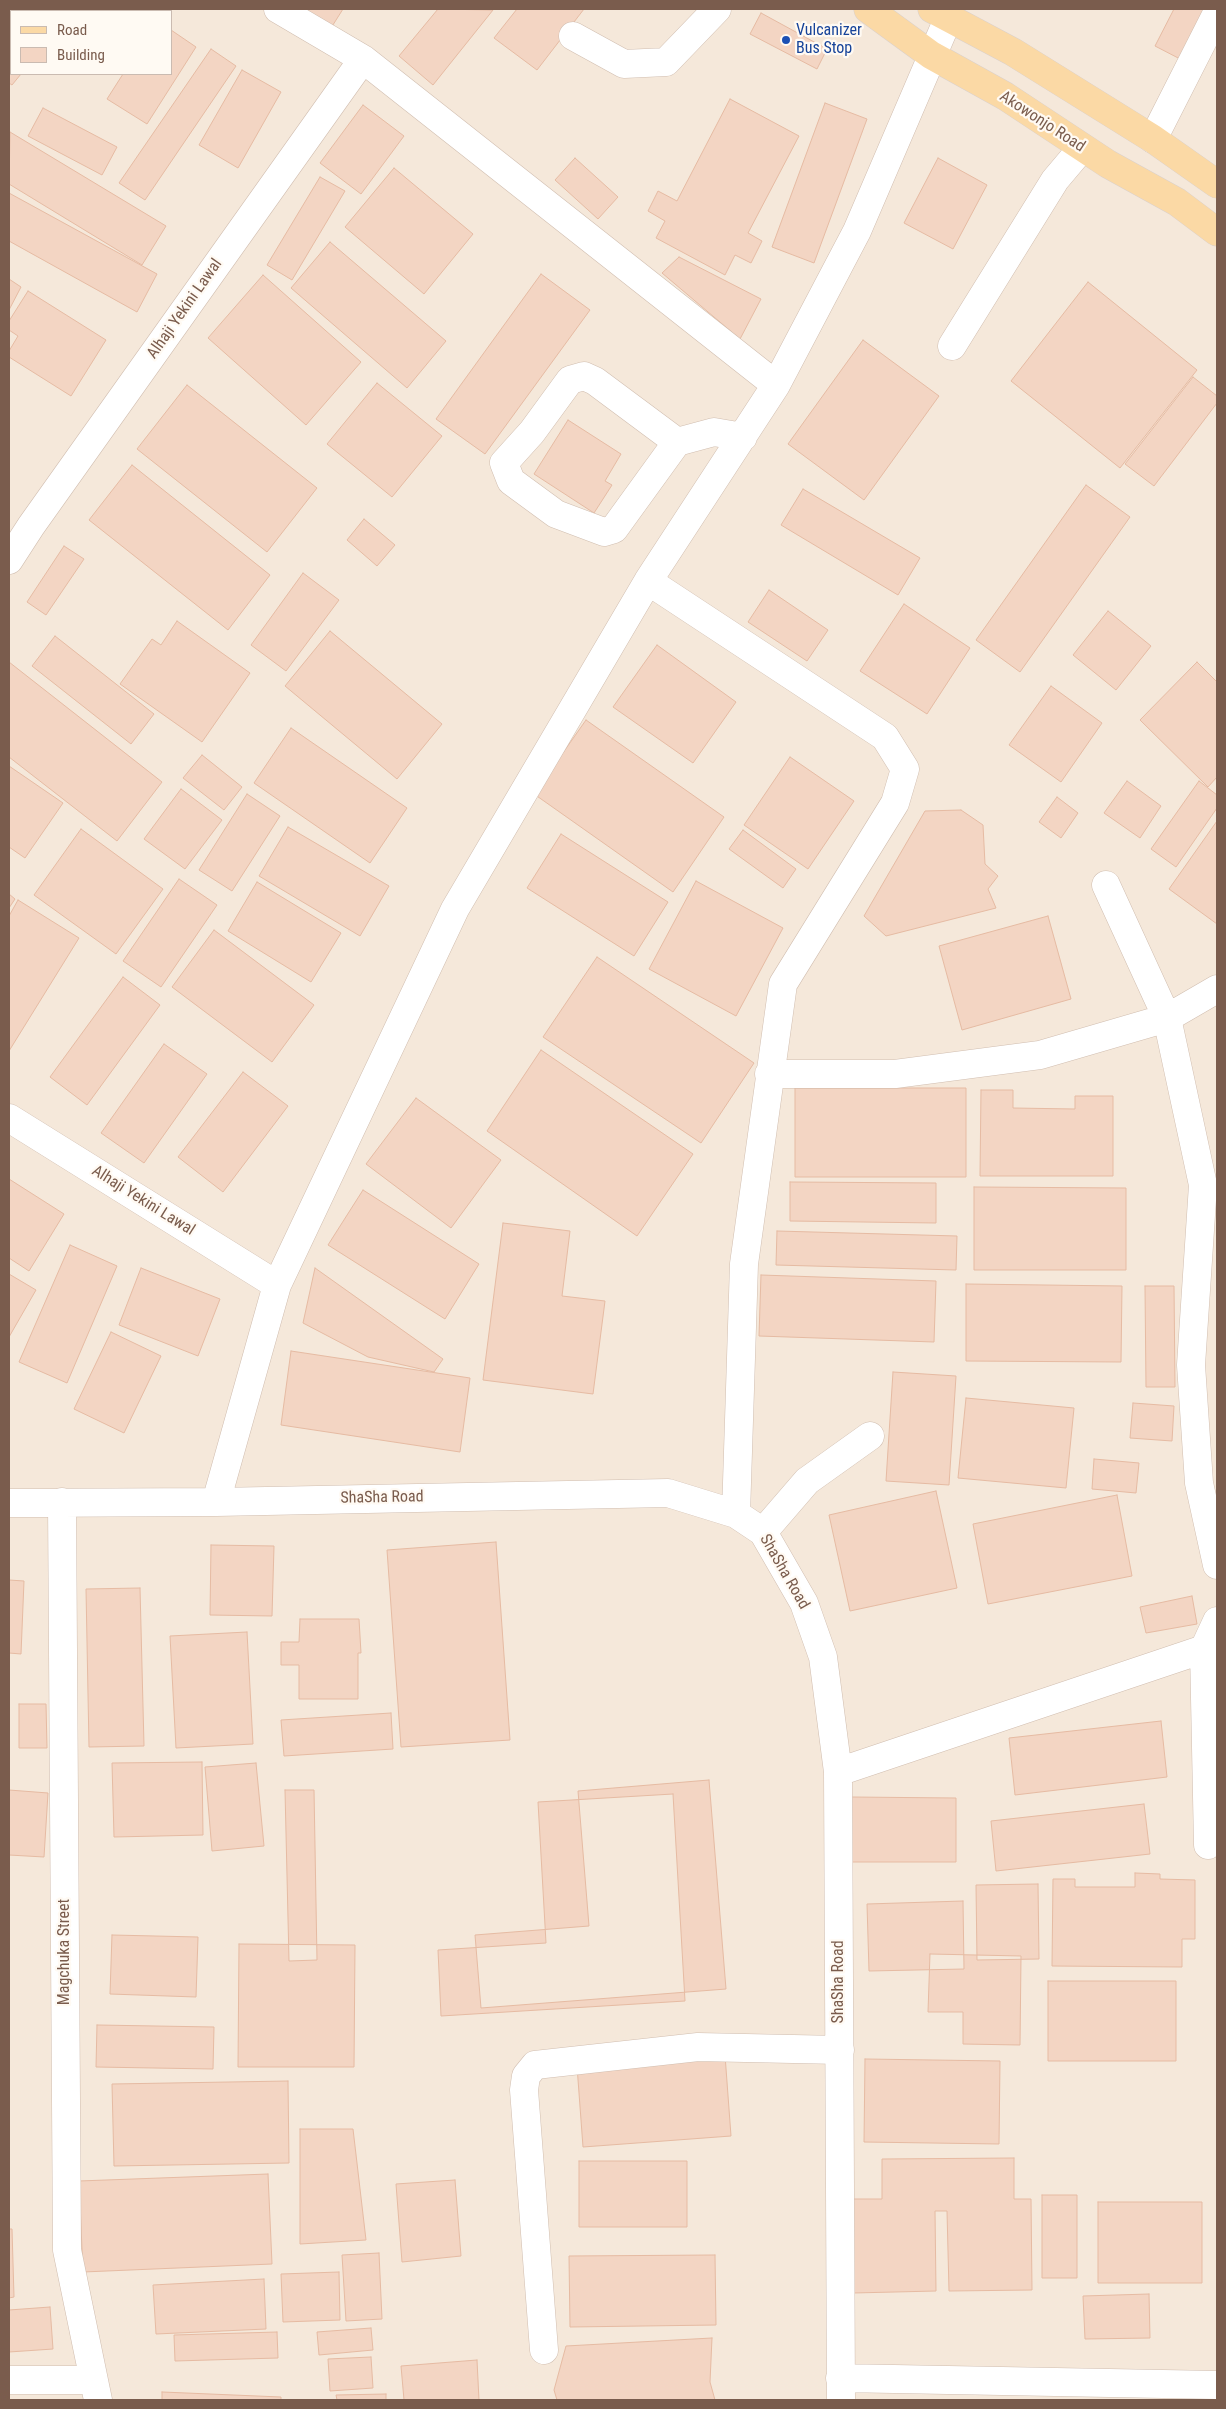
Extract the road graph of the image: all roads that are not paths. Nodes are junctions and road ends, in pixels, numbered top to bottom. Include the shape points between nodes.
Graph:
1 (278, 9) edge
2 (717, 9) edge
3 (868, 9) edge
4 (1217, 13) edge
5 (940, 14) edge
6 (573, 36) dead end
7 (931, 55) junction
8 (363, 59) junction
9 (1153, 139) junction
10 (1082, 148) junction
11 (1217, 184) edge
12 (1217, 232) edge
13 (952, 346) dead end
14 (776, 385) junction
15 (744, 437) junction
16 (677, 442) junction
17 (9, 560) edge
18 (648, 581) junction
19 (1106, 885) dead end
20 (1217, 989) edge
21 (1167, 1018) junction
22 (769, 1074) junction
23 (9, 1118) edge
24 (277, 1285) junction
25 (870, 1436) dead end
26 (62, 1502) junction
27 (216, 1502) junction
28 (9, 1503) edge
29 (736, 1514) junction
30 (763, 1532) junction
31 (1217, 1565) edge
32 (1217, 1621) edge
33 (1204, 1649) junction
34 (838, 1772) junction
35 (1208, 1844) dead end
36 (840, 2050) junction
37 (544, 2350) dead end
38 (9, 2380) edge
39 (1217, 2385) edge
40 (841, 2389) edge
41 (96, 2390) edge

1 - 8 street
2 - 6 street via 666,62 624,64
3 - 7 main road, Akowonjo Road
4 - 9 street
5 - 7 street
5 - 9 main road via 1013,52
7 - 10 main road, Akowonjo Road via 1005,96
7 - 14 street via 857,231
8 - 14 street
8 - 17 street, Alhaji Yekini Lawal
9 - 11 main road
10 - 12 main road, Akowonjo Road via 1177,202
10 - 13 street via 1055,180
14 - 15 street
15 - 16 street via 714,432
15 - 18 street
16 - 16 street via 614,529 604,532 556,514 511,481 504,463 532,432 570,380 584,376 595,380
18 - 22 street via 885,737 904,769 895,803 782,984
18 - 24 street via 455,909
19 - 21 street
20 - 21 street
21 - 22 street via 1040,1055 895,1074
21 - 31 street via 1203,1185 1191,1366 1199,1483
22 - 29 street via 744,1264
23 - 24 street, Alhaji Yekini Lawal
24 - 27 street
25 - 30 street via 807,1481
26 - 27 street, ShaSha Road
26 - 28 street, ShaSha Road
26 - 41 street, Magchuka Street via 67,2250
27 - 29 street, ShaSha Road via 668,1493
29 - 30 street, ShaSha Road
30 - 34 street, ShaSha Road via 804,1603 823,1657
32 - 33 street
33 - 34 street
33 - 35 street
34 - 36 street, ShaSha Road
36 - 37 street via 698,2046 535,2066 526,2076 524,2090
36 - 40 street, ShaSha Road
38 - 41 street
39 - 40 street

